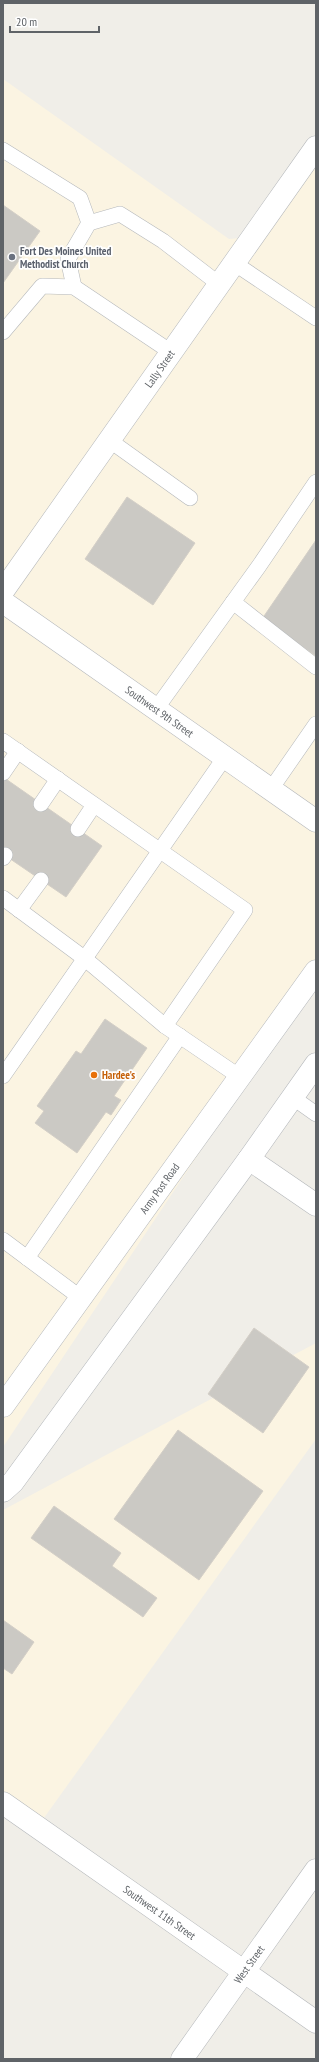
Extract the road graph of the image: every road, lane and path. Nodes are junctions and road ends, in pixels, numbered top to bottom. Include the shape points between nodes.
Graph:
1 (316, 147) edge
2 (3, 150) edge
3 (89, 223) junction
4 (234, 263) junction
5 (219, 284) junction
6 (74, 287) junction
7 (316, 318) edge
8 (3, 332) edge
9 (171, 352) junction
10 (109, 440) junction
11 (316, 482) edge
12 (190, 498) dead end
13 (3, 591) edge
14 (3, 602) edge
15 (233, 602) junction
16 (316, 667) edge
17 (156, 709) junction
18 (316, 724) edge
19 (3, 741) edge
20 (18, 751) junction
21 (225, 757) junction
22 (3, 773) edge
23 (58, 779) junction
24 (271, 789) junction
25 (41, 804) dead end
26 (94, 805) junction
27 (316, 821) edge
28 (78, 829) dead end
29 (159, 851) junction
30 (41, 880) dead end
31 (3, 898) edge
32 (19, 910) junction
33 (84, 958) junction
34 (316, 971) edge
35 (165, 1026) junction
36 (180, 1036) junction
37 (316, 1064) edge
38 (3, 1076) edge
39 (240, 1077) junction
40 (292, 1097) junction
41 (316, 1114) edge
42 (249, 1159) junction
43 (316, 1205) edge
44 (3, 1240) edge
45 (27, 1258) junction
46 (80, 1298) junction
47 (3, 1406) edge
48 (3, 1490) edge
49 (3, 1803) edge
50 (316, 1870) edge
51 (243, 1972) junction
52 (316, 2022) edge
53 (182, 2059) edge

1 - 4 main road, Lally Street
2 - 3 lane via 80,198
3 - 5 lane via 120,214 163,241
3 - 6 lane via 68,259
4 - 5 main road, Lally Street
4 - 7 lane
5 - 9 main road, Lally Street
6 - 8 lane via 42,286
6 - 9 lane
9 - 10 main road, Lally Street
10 - 12 lane
10 - 13 main road, Lally Street
11 - 15 lane
14 - 17 main road, Southwest 9th Street
15 - 16 lane
15 - 17 lane
17 - 21 main road, Southwest 9th Street
18 - 24 lane
19 - 20 lane
20 - 22 lane
20 - 23 lane
21 - 24 main road, Southwest 9th Street
21 - 29 lane
23 - 25 lane
23 - 26 lane
24 - 27 main road, Southwest 9th Street
26 - 28 lane
26 - 29 lane
29 - 33 lane
29 - 35 lane via 245,910
30 - 32 lane
31 - 32 lane
32 - 33 lane
33 - 35 lane
33 - 38 lane
34 - 39 main road, Army Post Road
35 - 36 lane
36 - 39 lane
36 - 45 lane
37 - 40 main road
39 - 46 main road, Army Post Road
40 - 41 lane
40 - 42 main road
42 - 43 main road
42 - 48 main road via 13,1482
44 - 45 lane
45 - 46 lane
46 - 47 main road, Army Post Road
49 - 51 main road, Southwest 11th Street
50 - 51 main road, West Street
51 - 52 main road, Southwest 11th Street
51 - 53 main road, West Street

